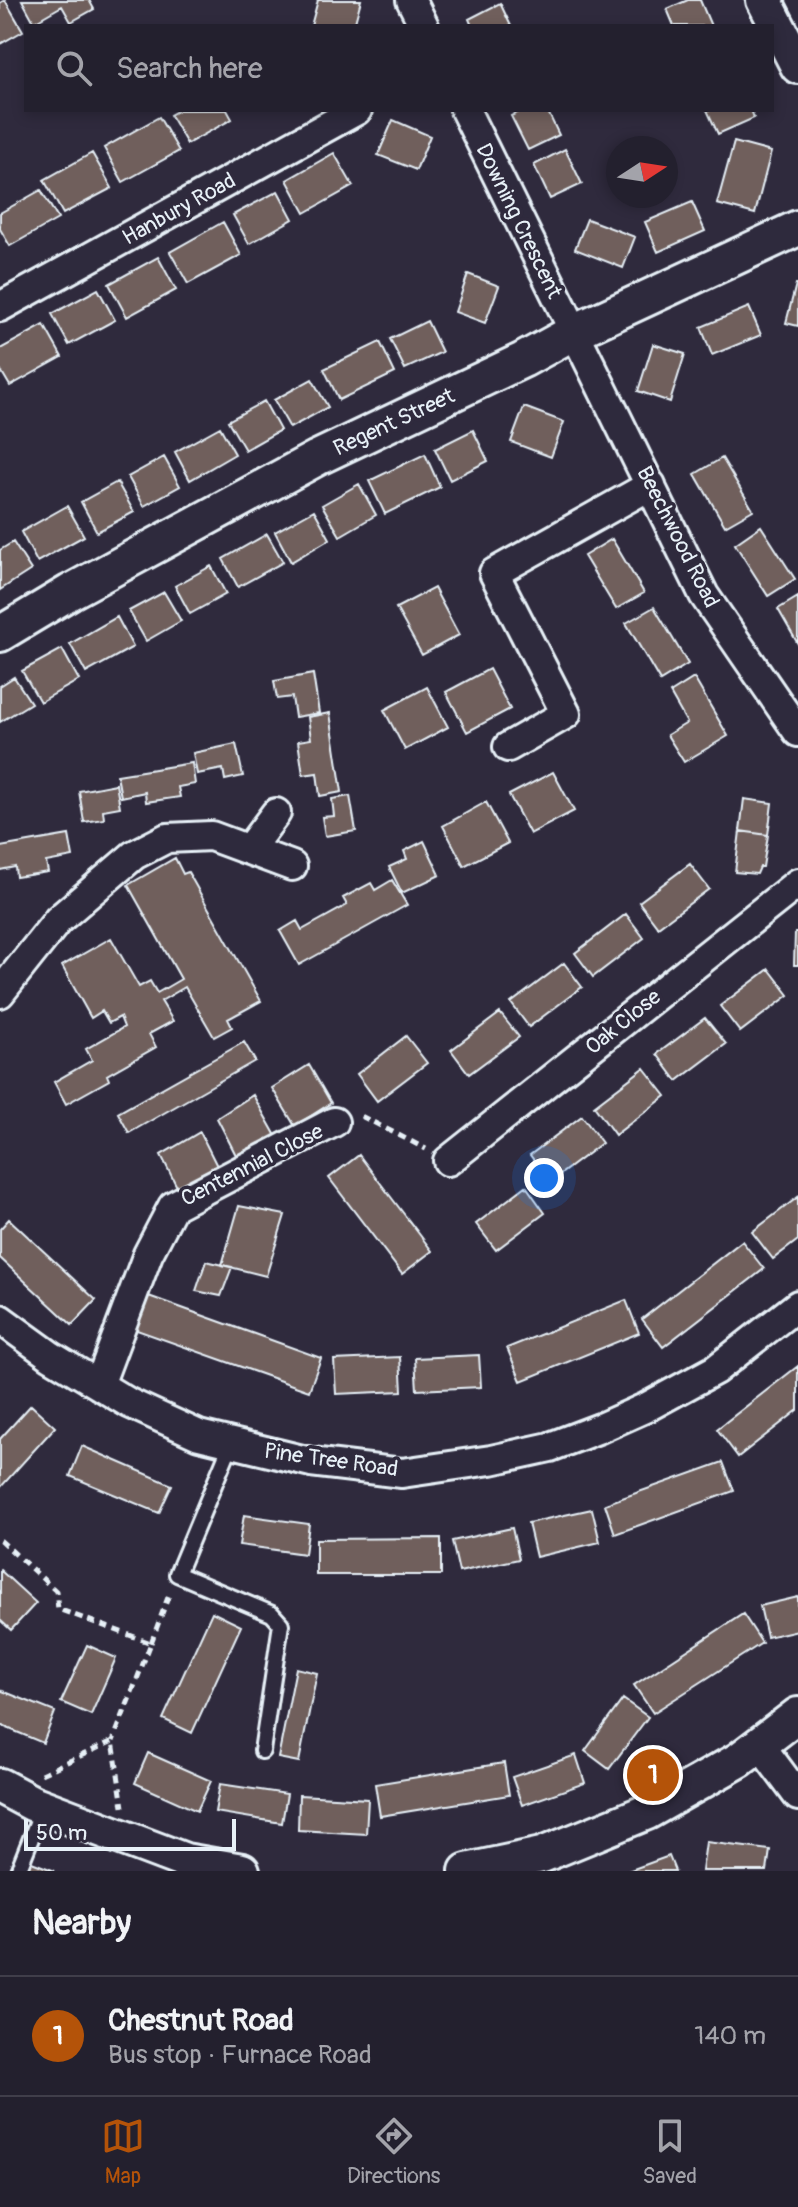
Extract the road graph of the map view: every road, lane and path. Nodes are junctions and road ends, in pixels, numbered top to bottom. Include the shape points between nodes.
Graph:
1 (411, 0) edge
2 (764, 0) edge
3 (423, 24) edge
4 (798, 66) edge
5 (353, 112) edge
6 (466, 112) edge
7 (798, 228) edge
8 (0, 307) edge
9 (574, 332) junction
10 (651, 485) junction
11 (0, 634) edge
12 (798, 732) edge
13 (508, 747) dead end
14 (276, 813) dead end
15 (249, 849) junction
16 (292, 866) dead end
17 (798, 883) edge
18 (0, 993) edge
19 (334, 1122) joint
20 (448, 1161) joint
21 (798, 1305) edge
22 (0, 1319) edge
23 (99, 1385) junction
24 (231, 1444) junction
25 (0, 1540) edge
26 (177, 1574) junction
27 (151, 1643) junction
28 (798, 1715) edge
29 (113, 1741) junction
30 (760, 1745) junction
31 (262, 1751) dead end
32 (3, 1788) edge
33 (798, 1796) edge
34 (43, 1808) junction
35 (128, 1840) junction
36 (18, 1871) edge
37 (242, 1871) edge
38 (467, 1871) edge

1 - 3 street
2 - 4 street
5 - 8 street, Hanbury Road
6 - 9 street, Downing Crescent
7 - 9 street, Regent Street
9 - 10 street, Beechwood Road
9 - 11 street, Regent Street via 317,458
10 - 12 street, Beechwood Road via 704,595
10 - 13 street via 494,573 566,714
14 - 15 street
15 - 16 street
15 - 18 street via 211,836 167,838 134,855 58,920
17 - 20 street, Oak Close
19 - 20 path via 363,1116
19 - 23 street, Centennial Close via 173,1206 148,1254
21 - 24 street, Pine Tree Road via 715,1370 647,1407 550,1447 402,1473 311,1462
22 - 23 street, Pine Tree Road
23 - 24 street, Pine Tree Road via 199,1435
24 - 26 lane
25 - 27 path via 56,1591 58,1609
26 - 27 path
26 - 31 lane via 272,1614 281,1624
27 - 29 path
28 - 30 street
29 - 32 path
29 - 35 path
30 - 33 street
30 - 38 street via 647,1812 542,1855
32 - 34 street
34 - 35 street
34 - 36 lane
35 - 37 street via 185,1861

